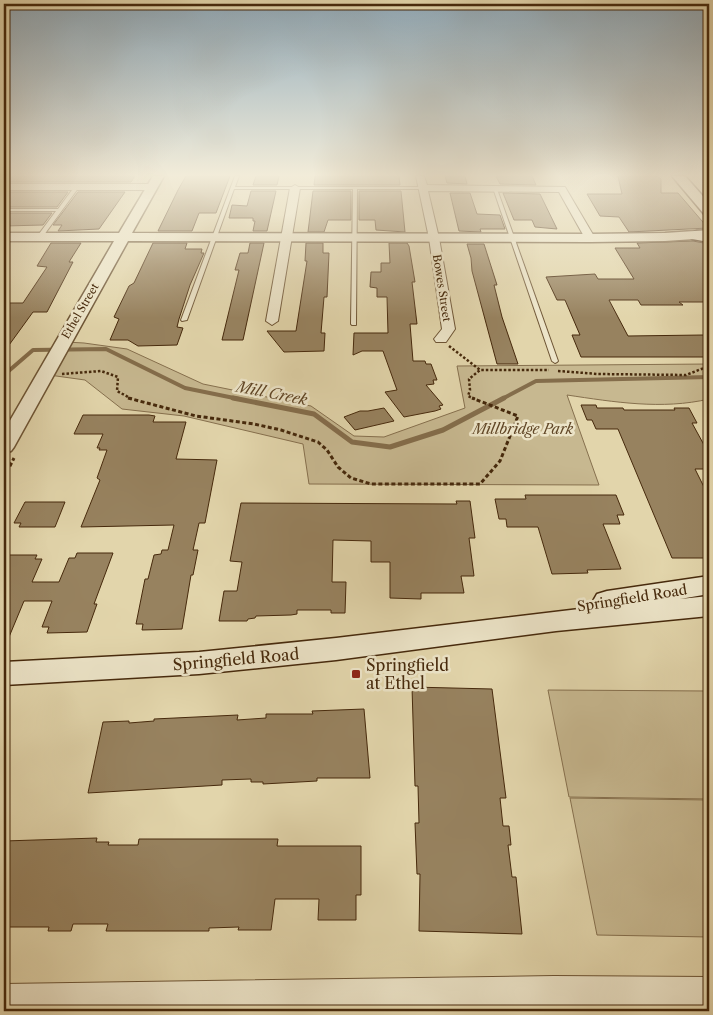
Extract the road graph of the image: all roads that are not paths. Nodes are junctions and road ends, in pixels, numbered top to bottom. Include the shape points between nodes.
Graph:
1 (49, 223) edge
2 (130, 223) edge
3 (219, 223) edge
4 (288, 223) edge
5 (355, 223) edge
6 (430, 223) edge
7 (508, 223) edge
8 (582, 223) edge
9 (705, 236) edge
10 (4, 237) edge
11 (39, 238) junction
12 (122, 238) junction
13 (213, 238) junction
14 (285, 238) junction
15 (355, 238) junction
16 (434, 238) junction
17 (513, 238) junction
18 (590, 238) junction
19 (184, 320) dead end
20 (272, 321) dead end
21 (354, 324) dead end
22 (441, 339) road end
23 (555, 361) dead end
24 (4, 447) edge
25 (709, 585) edge
26 (709, 606) edge
27 (468, 631) junction
28 (4, 674) edge
29 (709, 992) edge
30 (4, 1000) edge
31 (556, 1001) edge

1 - 11 lane
2 - 12 street, Ethel Street
3 - 13 lane
4 - 14 street
5 - 15 lane
6 - 16 street, Bowes Street
7 - 17 lane
8 - 18 street
9 - 18 street
10 - 11 street
11 - 12 street
12 - 13 street
12 - 24 street, Ethel Street
13 - 14 street
13 - 19 lane
14 - 15 street
14 - 20 street
15 - 16 street
15 - 21 lane
16 - 17 street
16 - 22 street, Bowes Street via 449,329
17 - 18 street
17 - 23 lane
25 - 27 main road, Springfield Road via 586,604
26 - 27 main road, Springfield Road
27 - 28 main road, Springfield Road via 199,663
29 - 31 street
30 - 31 street

